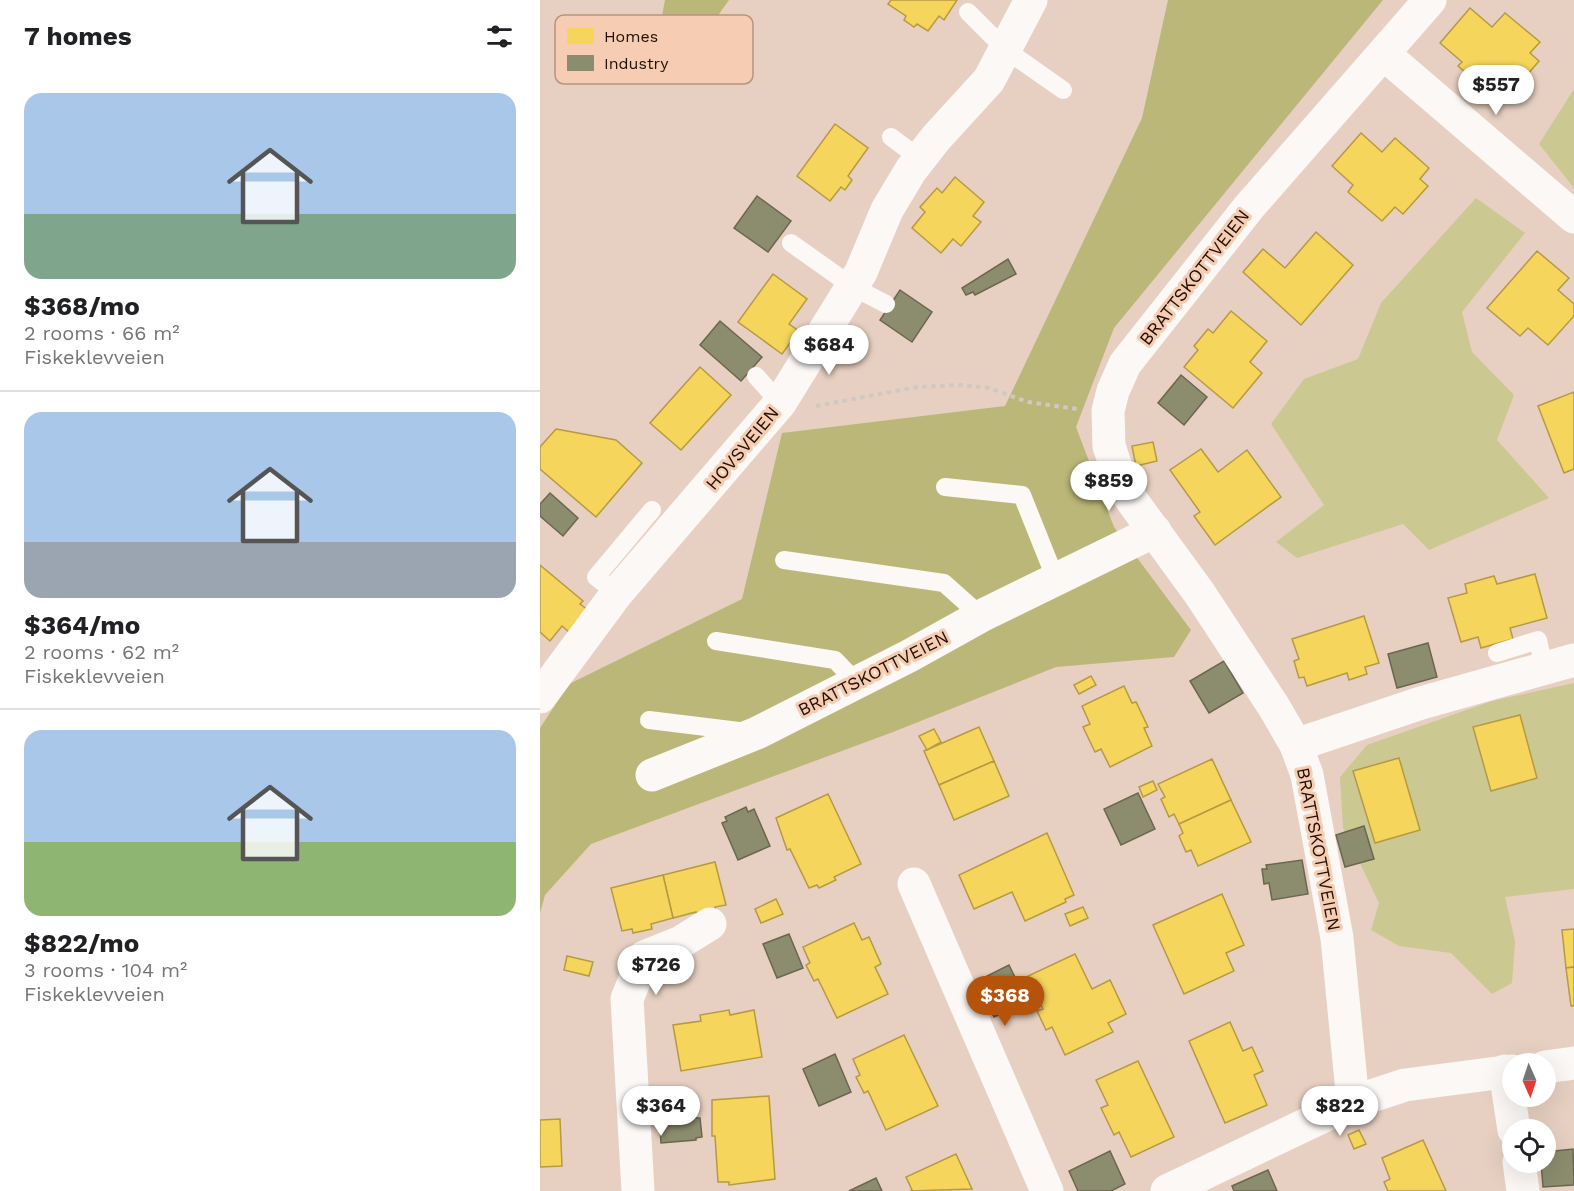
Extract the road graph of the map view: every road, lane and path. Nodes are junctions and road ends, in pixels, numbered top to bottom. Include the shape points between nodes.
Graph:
1 (1031, 0) edge
2 (1430, 0) edge
3 (968, 12) dead end
4 (1006, 50) junction
5 (1385, 55) junction
6 (1063, 90) dead end
7 (891, 137) dead end
8 (919, 158) junction
9 (1574, 217) edge
10 (791, 243) dead end
11 (853, 286) junction
12 (886, 304) dead end
13 (756, 376) dead end
14 (1108, 411) junction
15 (773, 412) junction
16 (945, 487) dead end
17 (652, 510) dead end
18 (1155, 531) junction
19 (784, 560) dead end
20 (1056, 580) junction
21 (617, 594) junction
22 (981, 616) junction
23 (716, 641) dead end
24 (1497, 653) dead end
25 (1559, 664) edge
26 (857, 682) junction
27 (540, 697) edge
28 (649, 720) dead end
29 (757, 733) junction
30 (1296, 745) junction
31 (652, 775) dead end
32 (914, 884) dead end
33 (710, 924) dead end
34 (1574, 1063) edge
35 (1556, 1065) edge
36 (1502, 1072) edge
37 (1353, 1102) junction
38 (1521, 1173) edge
39 (638, 1191) edge
40 (1047, 1191) edge
41 (1167, 1191) edge
42 (1524, 1191) edge

1 - 4 street, HOVSVEIEN
2 - 5 street, BRATTSKOTTVEIEN
3 - 4 lane
4 - 6 lane
4 - 8 street, HOVSVEIEN via 989,81
5 - 9 street
5 - 14 street, BRATTSKOTTVEIEN via 1249,207 1125,364
7 - 8 lane
8 - 11 street, HOVSVEIEN via 887,210
10 - 11 lane
11 - 12 lane
11 - 15 street, HOVSVEIEN
13 - 15 lane
14 - 15 path via 1028,402 988,388 961,385 917,387
14 - 18 street, BRATTSKOTTVEIEN via 1109,446 1118,473 1130,498
15 - 21 street, HOVSVEIEN
16 - 20 lane via 1022,495
17 - 21 lane via 596,577
18 - 20 street, BRATTSKOTTVEIEN
18 - 30 street, BRATTSKOTTVEIEN via 1237,650
19 - 22 lane via 944,583
20 - 22 street, BRATTSKOTTVEIEN
21 - 27 street, HOVSVEIEN
22 - 26 street, BRATTSKOTTVEIEN
23 - 26 lane via 835,660
24 - 25 lane via 1538,640
25 - 30 street via 1421,703
26 - 29 street, BRATTSKOTTVEIEN
28 - 29 lane
29 - 31 street, BRATTSKOTTVEIEN
30 - 37 street, BRATTSKOTTVEIEN via 1307,775 1337,938
32 - 40 street
33 - 39 street via 681,942 644,957 627,999
34 - 35 street
36 - 37 street via 1405,1085
37 - 41 street
38 - 42 street

